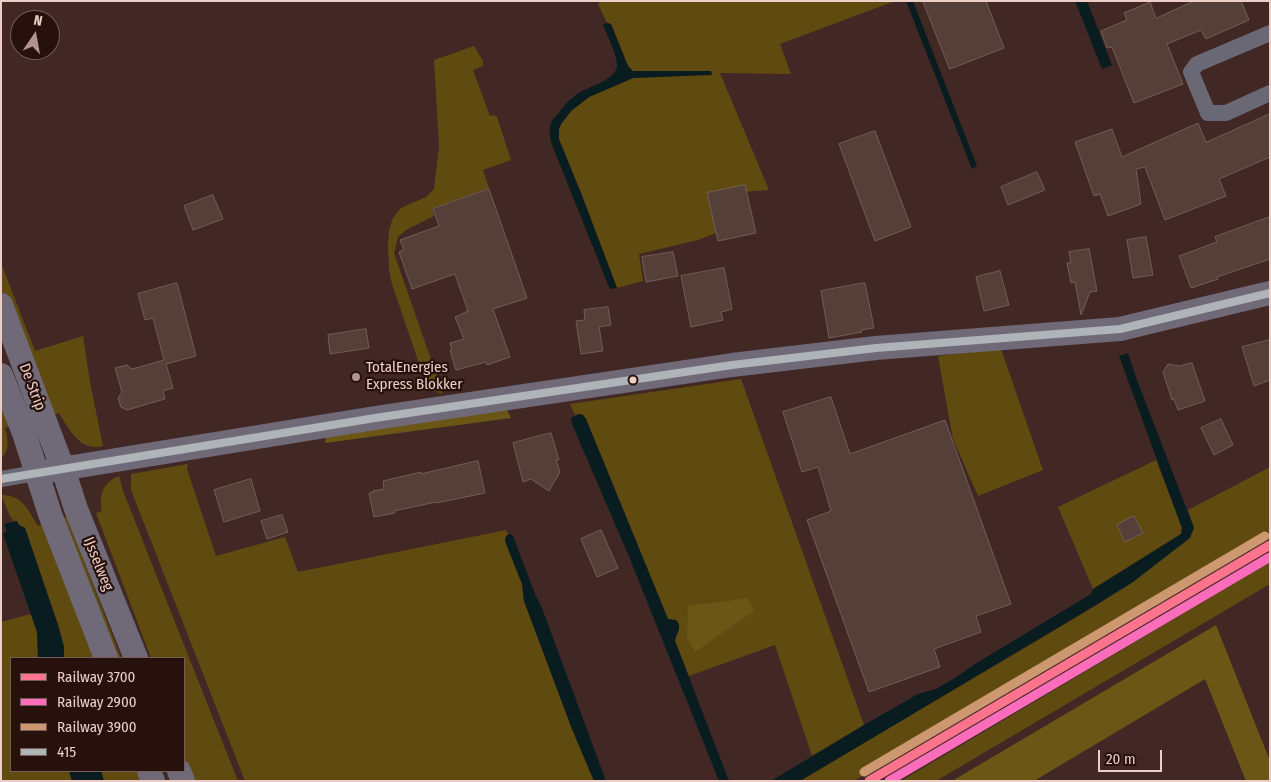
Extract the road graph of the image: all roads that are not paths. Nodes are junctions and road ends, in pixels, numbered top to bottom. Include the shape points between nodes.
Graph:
1 (1270, 33) edge
2 (1270, 93) edge
3 (1270, 294) edge
4 (1, 306) edge
5 (1, 375) edge
6 (62, 468) junction
7 (36, 473) junction
8 (1, 479) edge
9 (106, 657) edge
10 (136, 657) edge

1 - 2 street via 1197,64 1191,72 1208,113 1226,113
3 - 6 street via 1120,329 876,348 732,365
4 - 6 street, De Strip
5 - 7 street, De Strip
6 - 7 street
6 - 10 street, IJsselweg
7 - 8 street
7 - 9 street, IJsselweg

